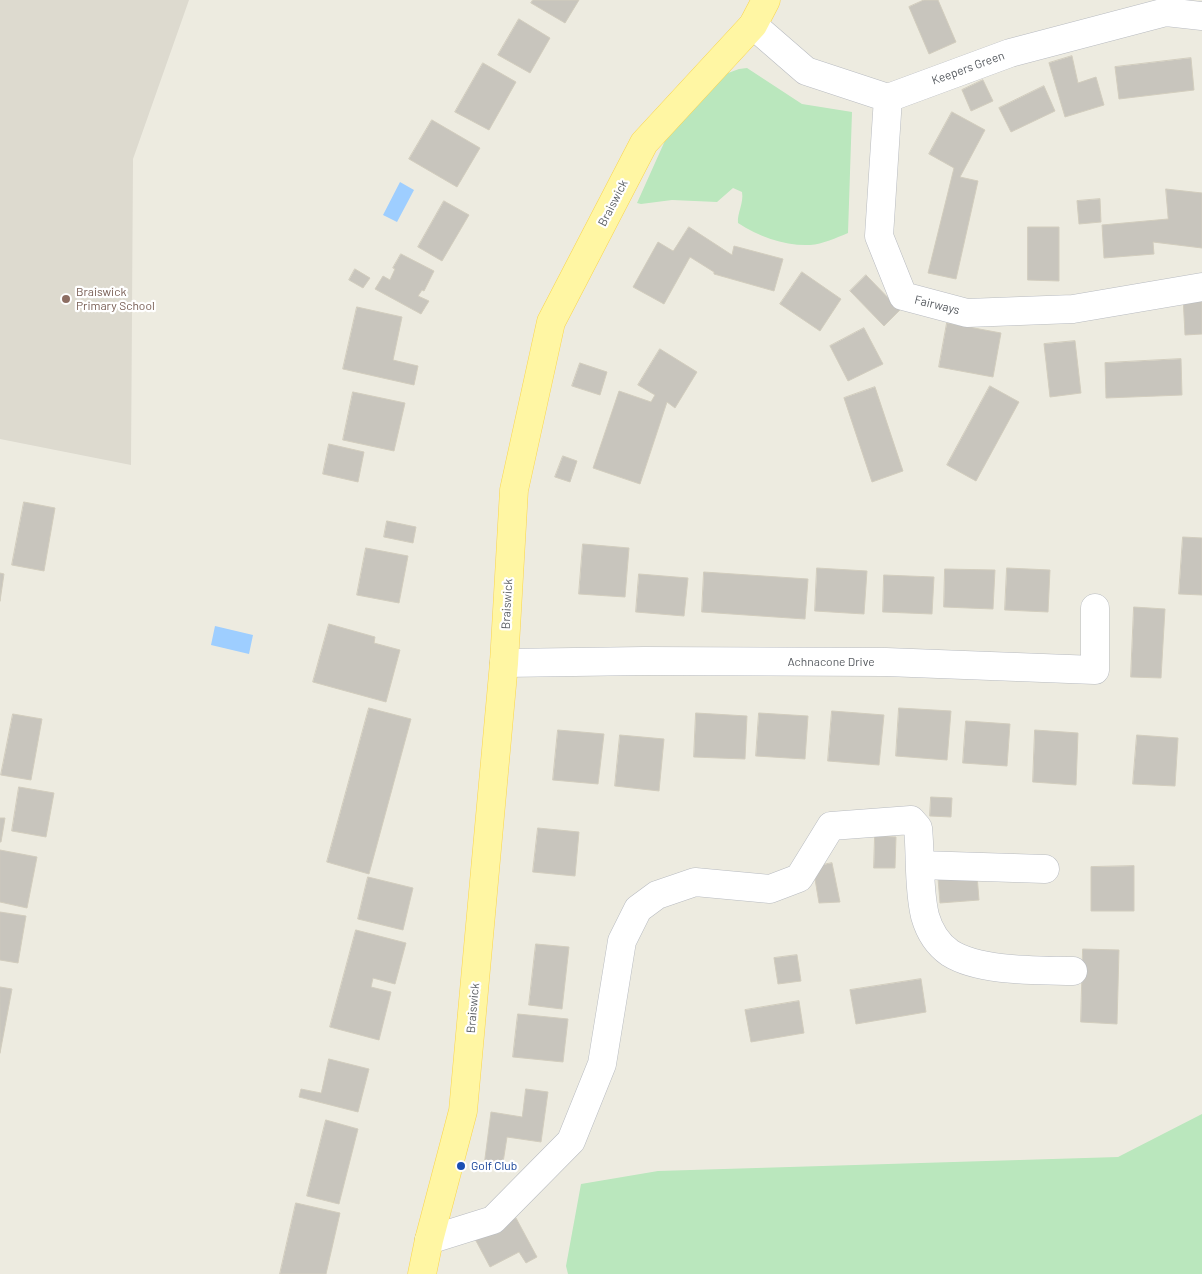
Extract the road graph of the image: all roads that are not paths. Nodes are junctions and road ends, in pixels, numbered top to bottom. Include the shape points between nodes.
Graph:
1 (766, 0) edge
2 (1202, 16) edge
3 (753, 25) junction
4 (888, 98) junction
5 (1202, 287) edge
6 (1095, 608) dead end
7 (504, 663) junction
8 (920, 865) junction
9 (1045, 869) dead end
10 (1073, 971) dead end
11 (429, 1240) junction
12 (422, 1274) edge

1 - 3 main road, Braiswick
2 - 4 street, Keepers Green via 1166,12 1138,19 1010,53
3 - 4 street via 806,70
3 - 7 main road, Braiswick via 644,143 551,322 514,490
4 - 5 street, Fairways via 879,236 903,296 967,313 1073,309
6 - 7 street, Achnacone Drive via 1096,670 886,662
7 - 11 main road, Braiswick via 463,1111
8 - 9 street
8 - 10 street via 922,896 930,931 949,952 989,966
8 - 11 street via 918,828 911,820 831,826 799,878 770,889 695,882 657,895 638,909 622,942 602,1064 571,1141 493,1220
11 - 12 main road, Braiswick

